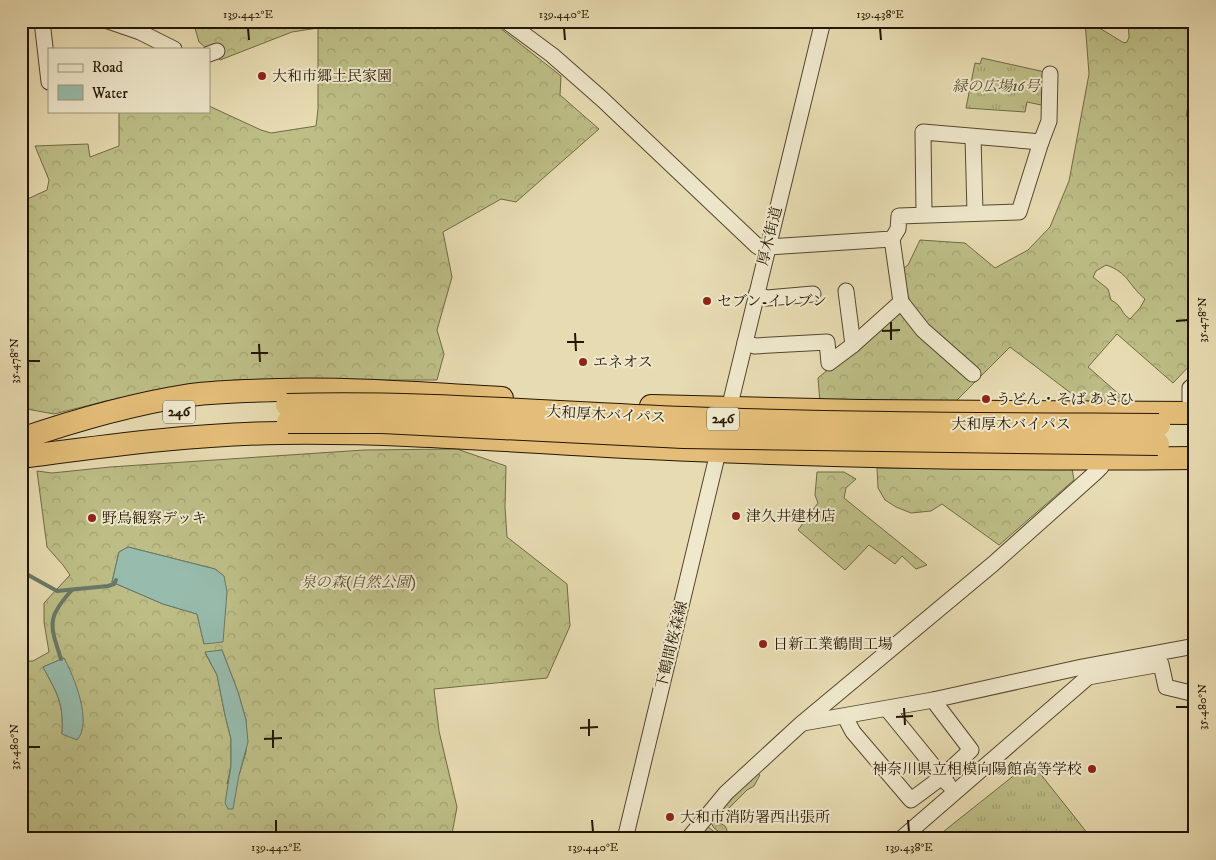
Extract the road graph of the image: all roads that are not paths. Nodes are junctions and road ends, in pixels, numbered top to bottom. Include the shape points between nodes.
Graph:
1 (42, 21) edge
2 (108, 21) edge
3 (506, 21) edge
4 (823, 21) edge
5 (172, 48) edge
6 (48, 73) edge
7 (1050, 74) dead end
8 (973, 137) junction
9 (1041, 142) junction
10 (975, 213) junction
11 (924, 214) junction
12 (892, 239) junction
13 (767, 250) junction
14 (846, 291) dead end
15 (814, 294) dead end
16 (756, 295) junction
17 (901, 302) junction
18 (744, 343) junction
19 (853, 345) junction
20 (973, 374) dead end
21 (1195, 384) edge
22 (1195, 402) edge
23 (729, 408) junction
24 (1195, 413) edge
25 (1195, 425) edge
26 (1159, 435) junction
27 (74, 436) junction
28 (21, 439) edge
29 (1195, 444) edge
30 (718, 451) junction
31 (21, 457) edge
32 (1195, 458) edge
33 (1103, 459) junction
34 (1195, 646) edge
35 (1195, 694) edge
36 (933, 700) junction
37 (887, 709) junction
38 (846, 717) junction
39 (801, 724) junction
40 (942, 777) junction
41 (955, 793) junction
42 (625, 839) edge
43 (688, 839) edge
44 (901, 839) edge

1 - 6 street
2 - 5 street
3 - 13 street via 552,55 757,246
4 - 13 street, 厚木街道
7 - 9 street via 1049,121
8 - 9 street
8 - 10 street
8 - 11 street via 922,132
9 - 10 street via 1018,212
10 - 11 street
11 - 12 street via 899,216 898,229
12 - 13 street
12 - 17 street
13 - 16 street, 厚木街道
14 - 19 street
15 - 16 street via 767,298
16 - 18 street, 厚木街道
17 - 19 street
17 - 20 street via 923,330
18 - 19 street via 755,346 828,342 829,364
18 - 23 street, 厚木街道
21 - 22 street via 1190,388 1190,400
23 - 24 highway, 246 via 861,412
23 - 27 highway, 246 via 383,391 252,391 191,395 136,406
23 - 30 street, 厚木街道
25 - 26 highway, 大和厚木バイパス / 246
26 - 27 highway, 大和厚木バイパス / 246, bridge via 682,437 382,422 288,413 223,424
26 - 29 highway, 大和厚木バイパス / 246
27 - 28 highway, 246
27 - 30 highway, 246 via 381,434
27 - 31 highway, 大和厚木バイパス / 246
30 - 33 highway, 246 via 955,459
30 - 42 street, 下鶴間桜森線
32 - 33 highway, 246
33 - 39 street via 1095,473 993,564
34 - 36 street via 1082,666
35 - 41 street via 1166,686 1161,664 1088,677
36 - 37 street
36 - 40 street via 971,750
37 - 38 street
37 - 40 street
38 - 39 street
38 - 40 street via 853,732 911,800
39 - 43 street via 726,793
40 - 41 street
41 - 44 street

